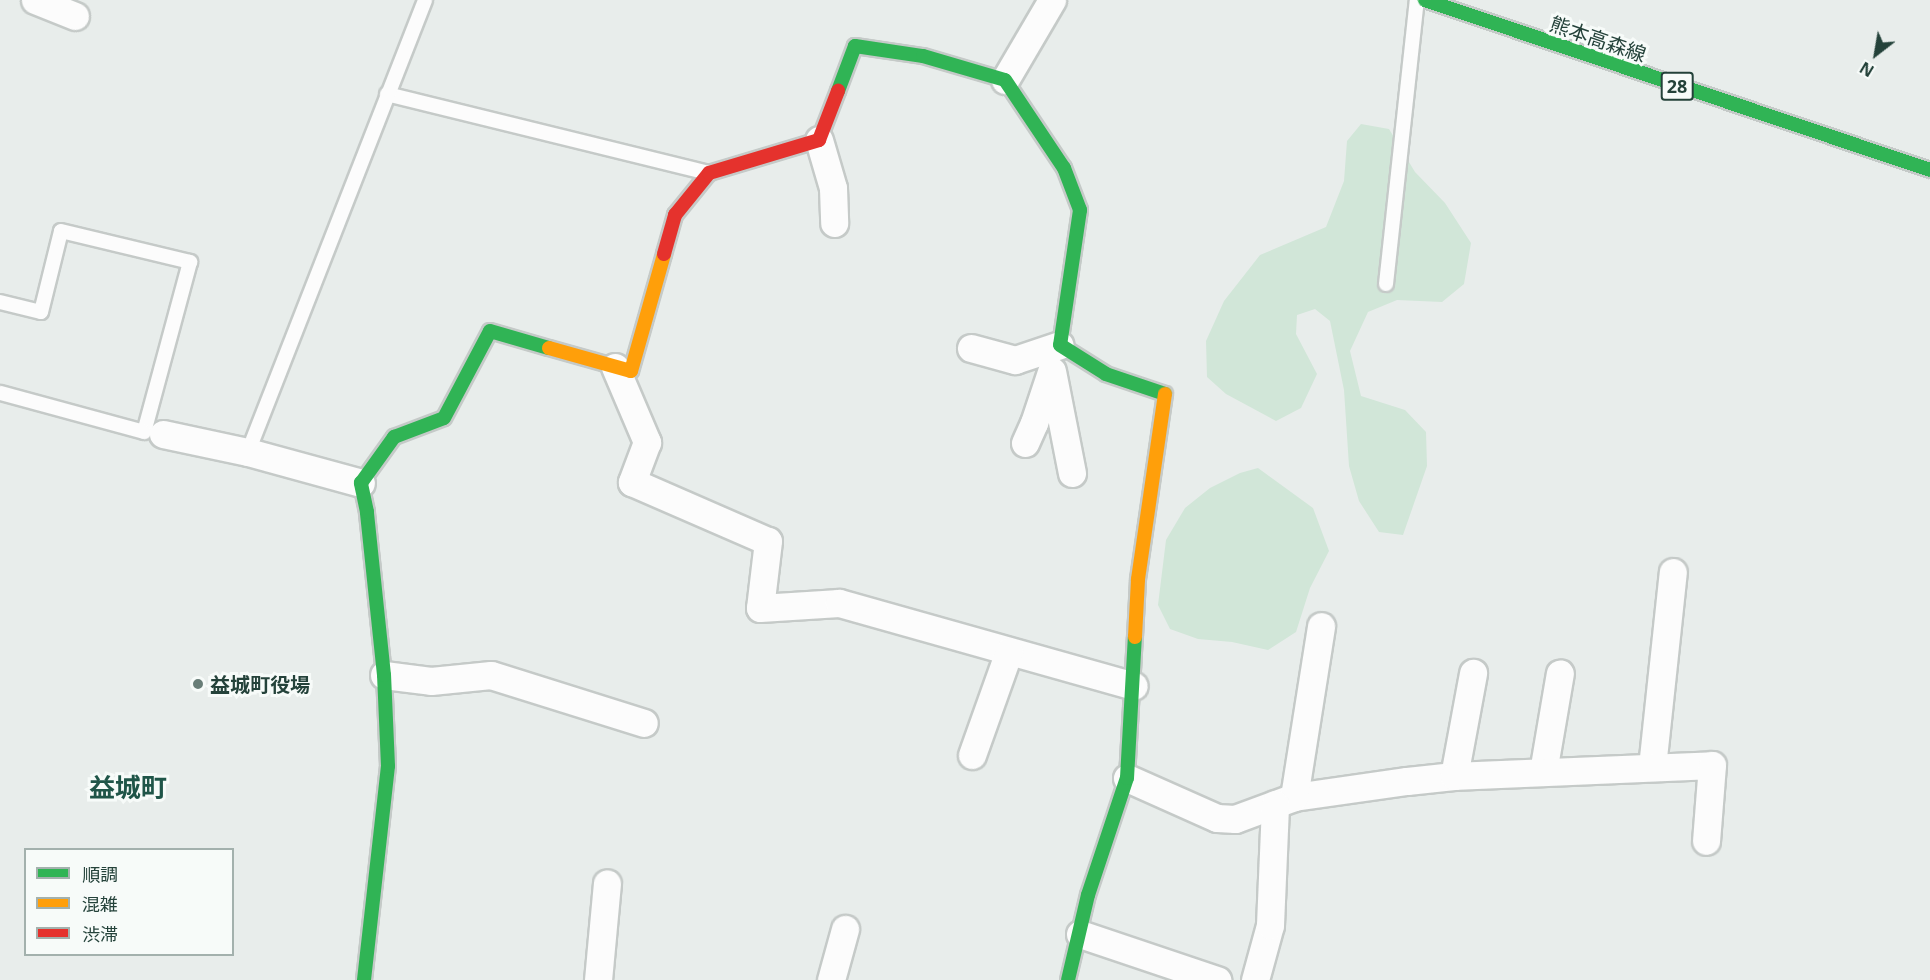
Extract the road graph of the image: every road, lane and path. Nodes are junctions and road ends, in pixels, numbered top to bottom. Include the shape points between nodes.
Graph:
1 (35, 0) edge
2 (425, 0) edge
3 (1052, 0) edge
4 (1417, 0) edge
5 (1425, 0) edge
6 (1480, 10) edge
7 (75, 16) dead end
8 (1005, 81) junction
9 (387, 94) junction
10 (819, 140) junction
11 (1930, 170) edge
12 (709, 173) junction
13 (834, 223) dead end
14 (1386, 284) dead end
15 (0, 302) edge
16 (1060, 345) junction
17 (971, 348) dead end
18 (615, 367) junction
19 (1052, 371) junction
20 (0, 393) edge
21 (163, 434) dead end
22 (1024, 442) dead end
23 (248, 452) junction
24 (1072, 473) dead end
25 (361, 483) junction
26 (1673, 572) dead end
27 (1321, 626) dead end
28 (1009, 651) junction
29 (1473, 673) dead end
30 (1560, 673) dead end
31 (384, 675) junction
32 (1134, 686) junction
33 (644, 723) dead end
34 (972, 755) dead end
35 (1652, 767) junction
36 (1543, 772) junction
37 (1454, 776) junction
38 (1127, 778) junction
39 (1284, 801) junction
40 (1706, 841) dead end
41 (607, 883) dead end
42 (846, 929) dead end
43 (1080, 934) junction
44 (364, 980) edge
45 (598, 980) edge
46 (831, 980) edge
47 (1068, 980) edge
48 (1217, 980) edge
49 (1255, 980) edge

1 - 7 street
2 - 9 lane
3 - 8 street
4 - 14 lane
5 - 6 street, 熊本高森線 / 28
6 - 11 street, 熊本高森線 / 28
8 - 10 street via 923,56 855,46
8 - 16 street via 1064,168 1080,210
9 - 12 lane
9 - 23 lane
10 - 12 street
10 - 13 street via 832,188
12 - 18 street via 675,214 631,371
15 - 20 lane via 41,312 61,231 190,262 144,432
16 - 17 street via 1015,360
16 - 19 street
16 - 32 street via 1106,374 1165,393 1138,579
18 - 25 street via 490,331 444,418 394,437
18 - 28 street via 647,442 632,482 768,541 760,608 839,603
19 - 22 street
19 - 24 street
21 - 23 street
23 - 25 street
25 - 31 street
26 - 35 street
27 - 39 street
28 - 32 street
28 - 34 street
29 - 37 street
30 - 36 street
31 - 33 street via 431,681 491,675
31 - 44 street via 388,766
32 - 38 street
35 - 36 street
35 - 40 street via 1712,765
36 - 37 street
37 - 39 street
38 - 39 street via 1217,818 1235,819
38 - 43 street via 1088,895
39 - 49 street via 1270,925
41 - 45 street
42 - 46 street
43 - 47 street
43 - 48 street

